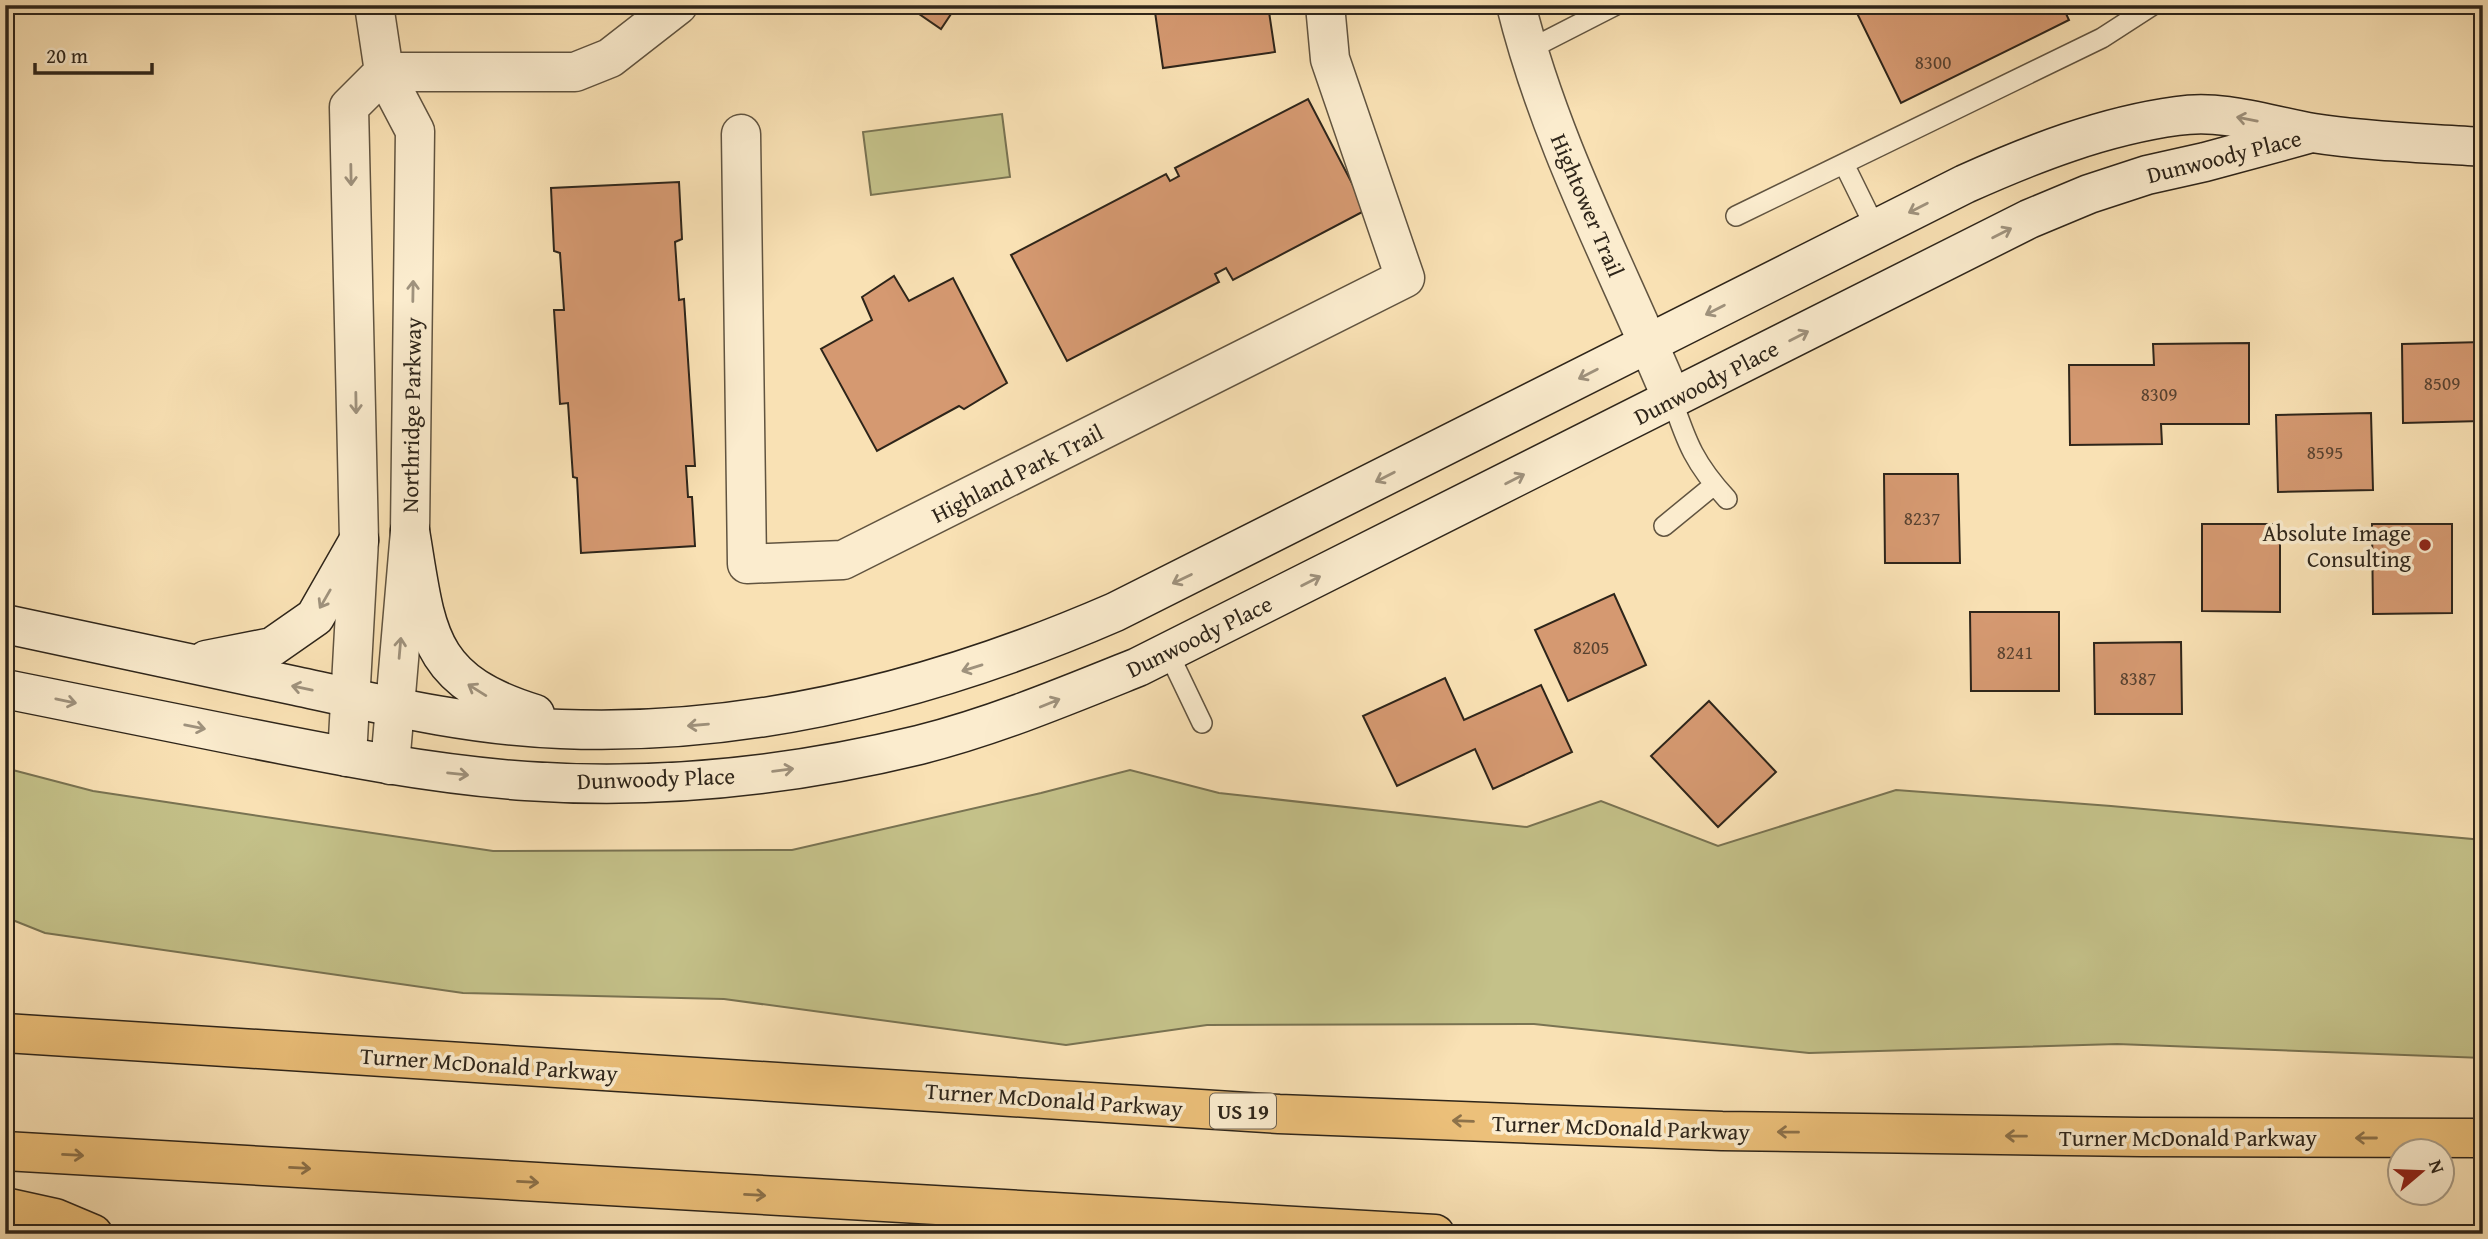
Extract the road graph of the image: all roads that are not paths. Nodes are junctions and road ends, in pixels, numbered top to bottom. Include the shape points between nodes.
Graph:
1 (374, 5) edge
2 (678, 5) edge
3 (1325, 5) edge
4 (1516, 5) edge
5 (1616, 5) edge
6 (2153, 5) edge
7 (1528, 50) junction
8 (384, 72) junction
9 (2314, 133) junction
10 (741, 134) dead end
11 (2483, 147) edge
12 (1844, 164) junction
13 (1736, 216) dead end
14 (1876, 229) junction
15 (1649, 344) junction
16 (1672, 400) junction
17 (1664, 526) dead end
18 (410, 531) junction
19 (359, 540) junction
20 (5, 624) edge
21 (1168, 652) junction
22 (189, 663) junction
23 (5, 689) edge
24 (352, 698) junction
25 (395, 707) junction
26 (1202, 723) dead end
27 (587, 730) junction
28 (347, 757) junction
29 (390, 765) junction
30 (5, 1033) edge
31 (2483, 1138) edge
32 (5, 1151) edge
33 (5, 1207) edge
34 (93, 1234) edge
35 (1435, 1234) edge

1 - 8 street, Northridge Parkway
2 - 8 street via 610,58 575,72
3 - 10 street, Highland Park Trail via 1330,59 1405,278 843,560 747,564
4 - 7 street, Hightower Trail
5 - 7 lane
6 - 12 lane via 2102,38
7 - 15 street, Hightower Trail via 1564,148
18 -> 8 street, Northridge Parkway via 415,131
8 -> 19 street via 349,107
9 - 11 street, Dunwoody Place
9 -> 14 street, Dunwoody Place via 2224,114 2131,125 2026,157
16 -> 9 street, Dunwoody Place via 2029,219 2089,194
12 - 13 lane
12 - 14 lane
14 -> 15 street, Dunwoody Place
15 - 16 street, Hightower Trail
15 -> 27 street, Dunwoody Place via 1115,612 989,663 867,697 776,715 698,726
16 - 17 lane via 1687,445 1720,492
21 -> 16 street, Dunwoody Place
25 -> 18 street, Northridge Parkway
27 -> 18 street via 487,696 447,665 422,605
19 -> 22 street via 315,617 272,647
19 - 24 street
20 - 22 street, Dunwoody Place
21 - 26 lane
29 -> 21 street, Dunwoody Place via 527,781 601,784 698,781 813,767 920,745 1040,707
24 -> 22 street, Dunwoody Place
23 -> 28 street, Dunwoody Place
24 - 25 street, Dunwoody Place
24 - 28 street
25 - 27 street, Dunwoody Place via 495,724
25 - 29 street, Northridge Parkway
28 - 29 street, Dunwoody Place
31 -> 30 highway, Turner McDonald Parkway / US 19 via 1722,1131 1279,1114
32 -> 35 highway
33 - 34 highway via 55,1218

